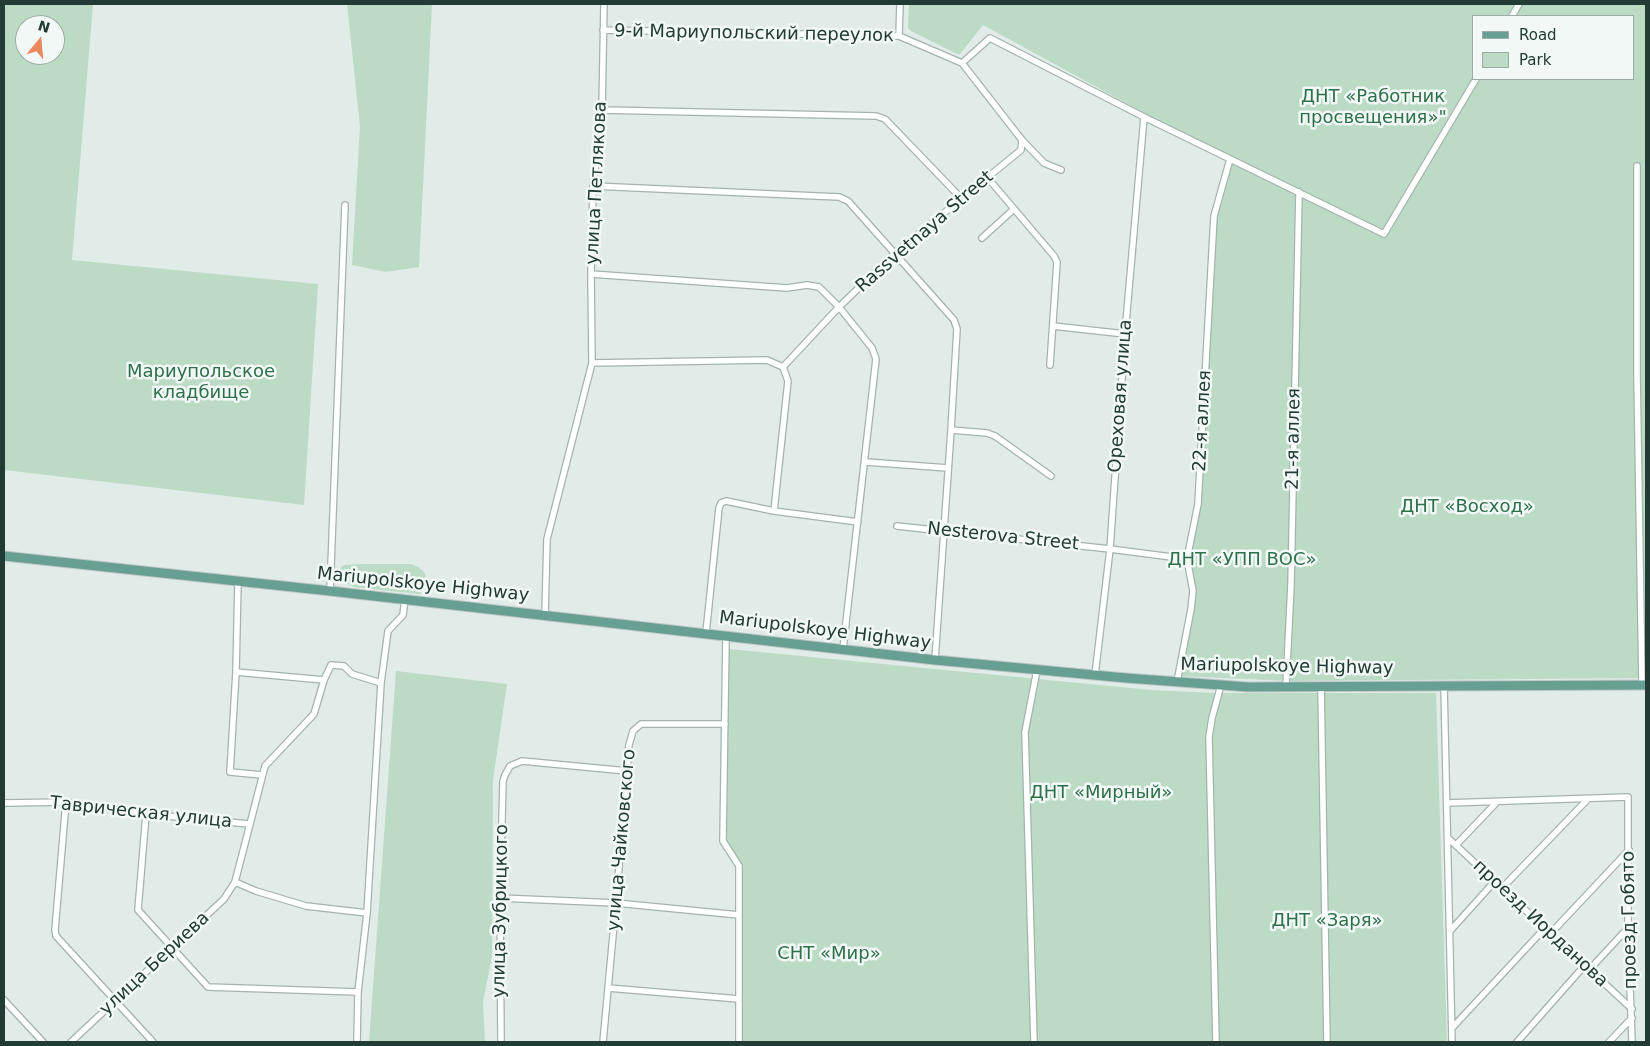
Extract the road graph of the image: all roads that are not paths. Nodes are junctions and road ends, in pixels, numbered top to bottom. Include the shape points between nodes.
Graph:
1 (604, 4) edge
2 (900, 4) edge
3 (1519, 4) edge
4 (1513, 15) edge
5 (603, 30) junction
6 (900, 36) junction
7 (962, 63) junction
8 (1475, 80) edge
9 (602, 110) junction
10 (1144, 117) junction
11 (1022, 140) junction
12 (1230, 159) junction
13 (1636, 166) dead end
14 (1062, 170) dead end
15 (987, 177) junction
16 (594, 186) junction
17 (1299, 192) junction
18 (961, 198) junction
19 (345, 204) dead end
20 (1014, 209) junction
21 (982, 238) dead end
22 (895, 252) junction
23 (591, 274) junction
24 (839, 307) junction
25 (1052, 326) junction
26 (1125, 334) junction
27 (592, 363) junction
28 (1050, 364) dead end
29 (783, 367) junction
30 (951, 430) junction
31 (866, 462) junction
32 (948, 468) junction
33 (1051, 476) dead end
34 (774, 511) junction
35 (1639, 514) junction
36 (1646, 514) edge
37 (858, 522) junction
38 (897, 526) dead end
39 (944, 531) junction
40 (1110, 549) junction
41 (4, 556) edge
42 (1188, 559) junction
43 (238, 581) junction
44 (330, 591) junction
45 (405, 599) junction
46 (545, 615) junction
47 (706, 633) junction
48 (726, 636) junction
49 (843, 649) junction
50 (935, 660) junction
51 (1038, 670) junction
52 (236, 672) junction
53 (1095, 674) junction
54 (324, 680) junction
55 (1177, 682) junction
56 (381, 683) junction
57 (1643, 683) edge
58 (1221, 685) junction
59 (1286, 686) junction
60 (1321, 686) junction
61 (1444, 686) junction
62 (725, 724) junction
63 (627, 771) junction
64 (262, 775) junction
65 (1588, 799) junction
66 (66, 802) junction
67 (1497, 802) junction
68 (4, 803) edge
69 (1447, 803) junction
70 (146, 814) junction
71 (249, 824) junction
72 (1448, 838) junction
73 (1456, 845) junction
74 (1629, 850) junction
75 (1495, 881) junction
76 (235, 882) junction
77 (1502, 888) junction
78 (500, 898) junction
79 (616, 904) junction
80 (366, 913) junction
81 (739, 915) junction
82 (1545, 928) junction
83 (1628, 928) junction
84 (1450, 931) junction
85 (1551, 933) junction
86 (172, 948) junction
87 (1587, 967) junction
88 (608, 988) junction
89 (358, 992) junction
90 (739, 999) junction
91 (4, 1000) edge
92 (115, 1001) junction
93 (1632, 1009) junction
94 (1632, 1018) junction
95 (1452, 1028) junction
96 (43, 1042) edge
97 (72, 1042) edge
98 (153, 1042) edge
99 (357, 1042) edge
100 (500, 1042) edge
101 (603, 1042) edge
102 (739, 1042) edge
103 (1034, 1042) edge
104 (1216, 1042) edge
105 (1327, 1042) edge
106 (1452, 1042) edge
107 (1517, 1042) edge
108 (1609, 1042) edge
109 (1632, 1042) edge

1 - 5 street, улица Петлякова
2 - 6 street
3 - 4 street
5 - 6 street, 9-й Мариупольский переулок
5 - 9 street, улица Петлякова
6 - 7 street, 9-й Мариупольский переулок
7 - 10 street via 990,38
7 - 11 street, 9-й Мариупольский переулок
8 - 17 street via 1384,234
9 - 16 street, улица Петлякова
9 - 18 street via 876,116 885,119
10 - 12 street
10 - 26 street, Ореховая улица
11 - 14 street, 9-й Мариупольский переулок via 1044,163
11 - 15 street, Rassvetnaya Street via 1022,150
12 - 17 street
12 - 42 street, 22-я аллея via 1214,216 1198,504
13 - 35 street
15 - 18 street, Rassvetnaya Street
15 - 20 street
16 - 22 street via 839,197 848,201
16 - 23 street, улица Петлякова
17 - 59 street, 21-я аллея
18 - 22 street, Rassvetnaya Street
19 - 44 street
20 - 21 street
20 - 25 street via 1057,262
22 - 24 street, Rassvetnaya Street
22 - 30 street via 954,320 957,329
23 - 24 street via 787,288 807,285 819,287
23 - 27 street, улица Петлякова
24 - 29 street, Rassvetnaya Street
24 - 31 street via 872,348 876,359
25 - 26 street
25 - 28 street
26 - 40 street, Ореховая улица
27 - 29 street via 767,360
27 - 46 street, улица Петлякова via 547,539
29 - 34 street via 788,381
30 - 32 street
30 - 33 street via 995,436
31 - 32 street
31 - 37 street
32 - 39 street
34 - 37 street
34 - 47 street via 726,501 721,503
35 - 36 street
35 - 57 street
37 - 49 street
38 - 39 street, Nesterova Street
39 - 40 street, Nesterova Street
39 - 50 street
40 - 42 street, Nesterova Street
40 - 53 street, Ореховая улица
41 - 43 main road, Mariupolskoye Highway
42 - 55 street, 22-я аллея via 1193,590 1192,609
43 - 44 main road, Mariupolskoye Highway
43 - 52 street
44 - 45 main road, Mariupolskoye Highway
45 - 46 main road, Mariupolskoye Highway
45 - 56 street via 403,615 388,631
46 - 47 main road, Mariupolskoye Highway
47 - 48 main road, Mariupolskoye Highway
48 - 49 main road, Mariupolskoye Highway
48 - 62 street
49 - 50 main road, Mariupolskoye Highway
50 - 51 main road, Mariupolskoye Highway
51 - 53 main road, Mariupolskoye Highway
51 - 103 street via 1025,732
52 - 54 street
52 - 64 street via 230,772
53 - 55 main road, Mariupolskoye Highway
54 - 56 street via 331,665 344,666 352,674
54 - 64 street via 314,714 265,766
55 - 58 main road, Mariupolskoye Highway
56 - 80 street
57 - 61 main road, Mariupolskoye Highway
58 - 59 main road, Mariupolskoye Highway
58 - 104 street via 1209,737
59 - 60 main road, Mariupolskoye Highway
60 - 61 main road, Mariupolskoye Highway
60 - 105 street
61 - 69 street
62 - 63 street, улица Чайковского via 641,724 633,731
62 - 81 street via 723,841 739,866
63 - 78 street, улица Зубрицкого via 522,762 510,766 503,781
63 - 79 street, улица Чайковского
64 - 71 street
65 - 67 street
65 - 74 street, проезд Гобято via 1628,797
65 - 77 street
66 - 68 street, Таврическая улица
66 - 70 street, Таврическая улица
66 - 92 street via 56,936
67 - 69 street
67 - 73 street
69 - 72 street
70 - 71 street, Таврическая улица
70 - 86 street via 138,910
71 - 76 street
72 - 73 street, проезд Иорданова
72 - 84 street
73 - 75 street, проезд Иорданова
74 - 83 street, проезд Гобято
74 - 85 street
75 - 77 street, проезд Иорданова
75 - 84 street
76 - 80 street via 306,906
76 - 86 street, улица Бериева via 224,899
77 - 82 street, проезд Иорданова
78 - 79 street
78 - 100 street, улица Зубрицкого
79 - 81 street
79 - 88 street, улица Чайковского
80 - 89 street
81 - 90 street
82 - 85 street, проезд Иорданова
82 - 95 street
83 - 87 street
83 - 93 street, проезд Гобято
84 - 95 street
85 - 87 street, проезд Иорданова
86 - 89 street via 208,987
86 - 92 street, улица Бериева
87 - 93 street, проезд Иорданова
87 - 107 street
88 - 90 street
88 - 101 street, улица Чайковского
89 - 99 street
90 - 102 street
91 - 96 street
92 - 97 street, улица Бериева
92 - 98 street
93 - 94 street, проезд Гобято
94 - 108 street
94 - 109 street, проезд Гобято
95 - 106 street

